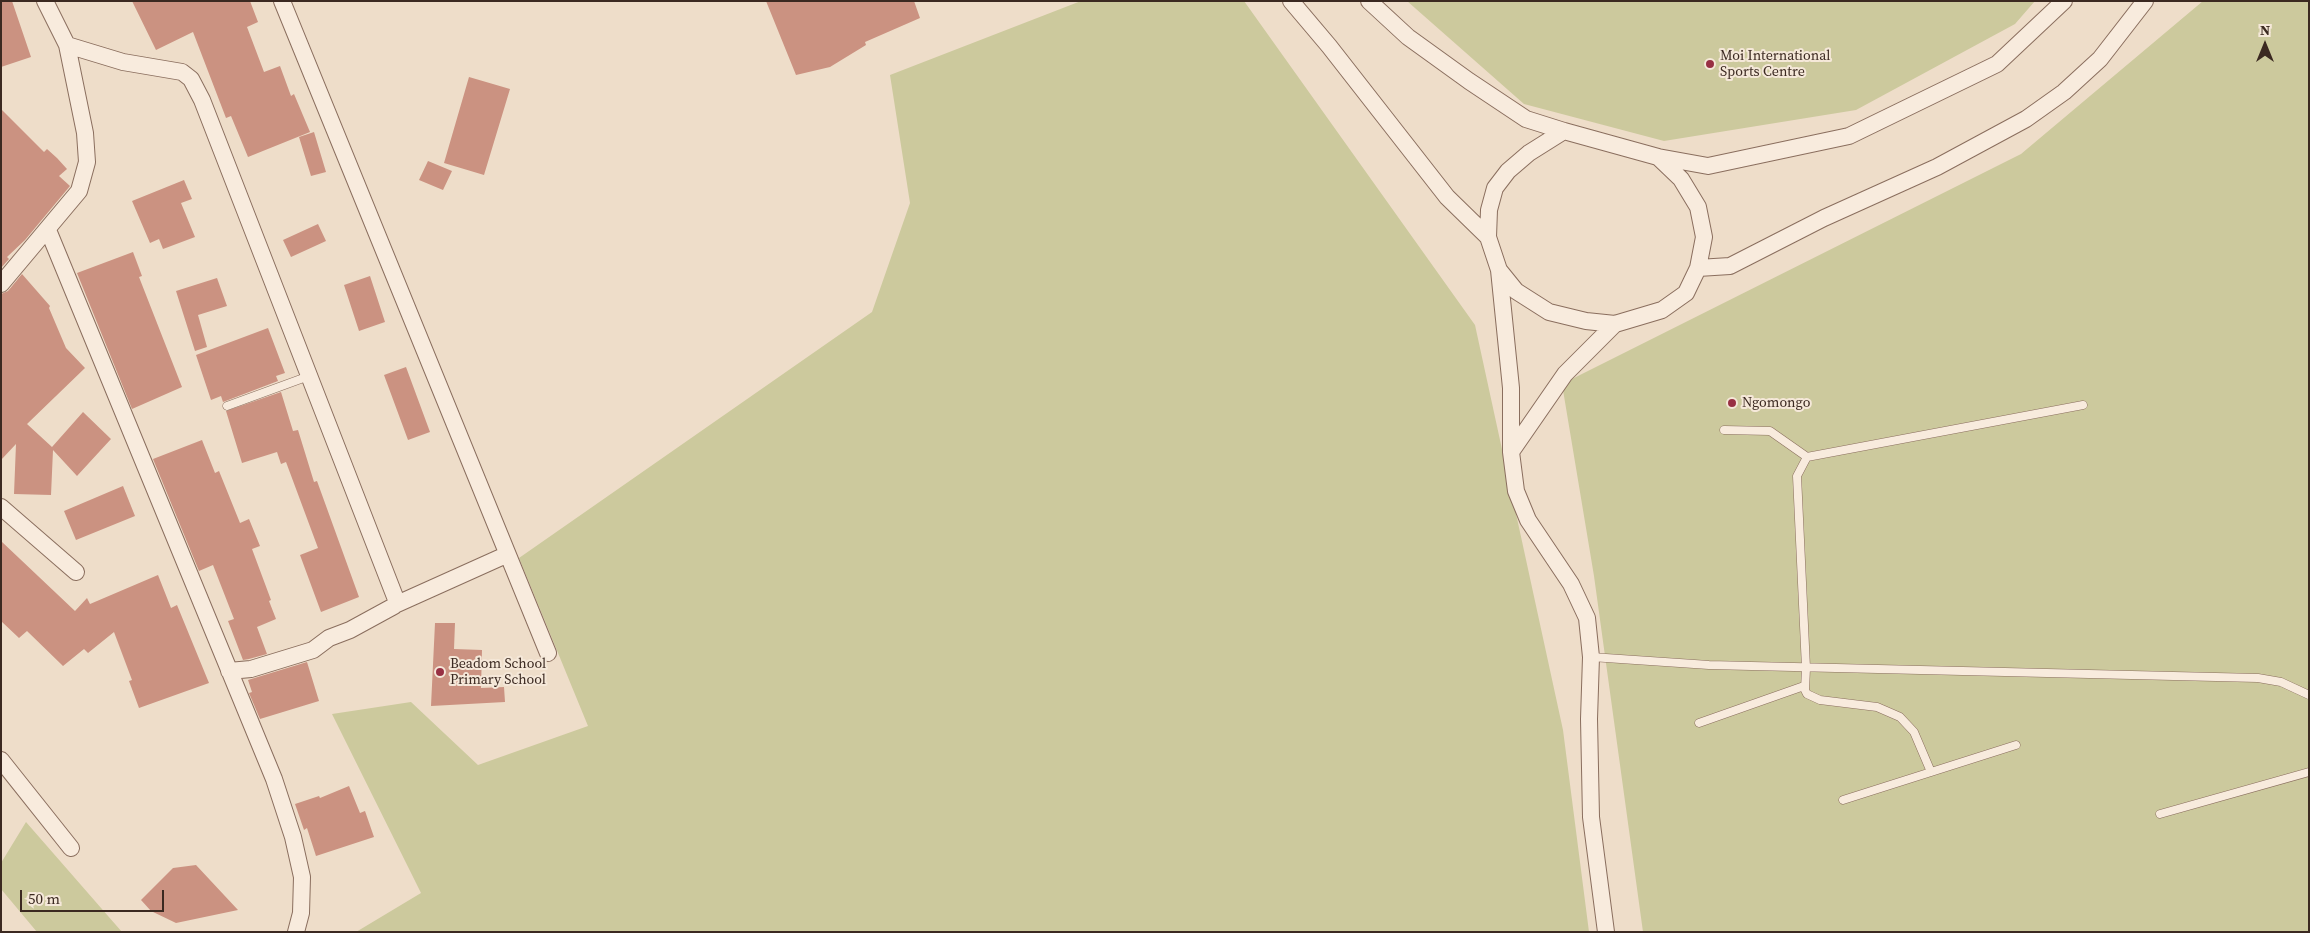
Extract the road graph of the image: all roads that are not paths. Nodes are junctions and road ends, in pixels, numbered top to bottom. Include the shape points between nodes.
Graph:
1 (46, 1) edge
2 (282, 1) edge
3 (1291, 1) edge
4 (1369, 1) edge
5 (2064, 1) edge
6 (2145, 1) edge
7 (67, 45) junction
8 (1564, 131) junction
9 (1658, 157) junction
10 (48, 230) junction
11 (1488, 237) junction
12 (1698, 268) junction
13 (1499, 270) junction
14 (1, 284) edge
15 (1615, 324) junction
16 (309, 376) junction
17 (2084, 405) dead end
18 (227, 406) dead end
19 (1724, 430) dead end
20 (1512, 452) junction
21 (1808, 457) junction
22 (1, 507) edge
23 (506, 555) junction
24 (76, 572) dead end
25 (397, 604) junction
26 (548, 653) dead end
27 (1590, 656) junction
28 (1806, 668) junction
29 (229, 671) junction
30 (1804, 686) junction
31 (2309, 695) edge
32 (1699, 723) dead end
33 (2016, 745) dead end
34 (1, 760) edge
35 (1931, 772) junction
36 (2309, 772) edge
37 (1843, 800) dead end
38 (2160, 814) dead end
39 (72, 848) dead end
40 (296, 932) edge
41 (1606, 932) edge

1 - 7 street
2 - 23 street
3 - 11 street via 1447,197
4 - 8 street via 1408,37 1485,92 1526,119
5 - 9 street via 1997,64 1849,136 1708,166
6 - 12 street via 2100,59 2064,92 2026,118 1937,167 1824,218 1730,266
7 - 10 street via 85,133 87,162 79,191
7 - 16 street via 122,62 182,72 191,79
8 - 9 street
8 - 11 street via 1529,153 1508,171 1495,188 1489,210
9 - 12 street via 1681,179 1698,207 1704,237
10 - 14 street
10 - 29 street
11 - 13 street
12 - 15 street via 1686,292 1662,310
13 - 15 street via 1516,291 1549,312
13 - 20 street via 1510,388
15 - 20 street via 1566,374
16 - 18 lane
16 - 25 street
17 - 21 lane
19 - 21 lane via 1770,431
20 - 27 street via 1516,491 1522,506 1585,612
21 - 28 lane via 1798,476
22 - 24 street
23 - 25 street
23 - 26 street
25 - 29 street via 329,638 313,650 251,669
27 - 28 lane via 1709,666
27 - 41 street via 1592,818
28 - 30 lane
28 - 31 lane via 2258,678 2281,682
29 - 40 street via 274,780 293,837 302,877 301,913
30 - 32 lane
30 - 35 lane via 1808,694 1820,700 1877,707 1900,717 1914,732
33 - 35 lane
34 - 39 street
35 - 37 lane
36 - 38 lane

